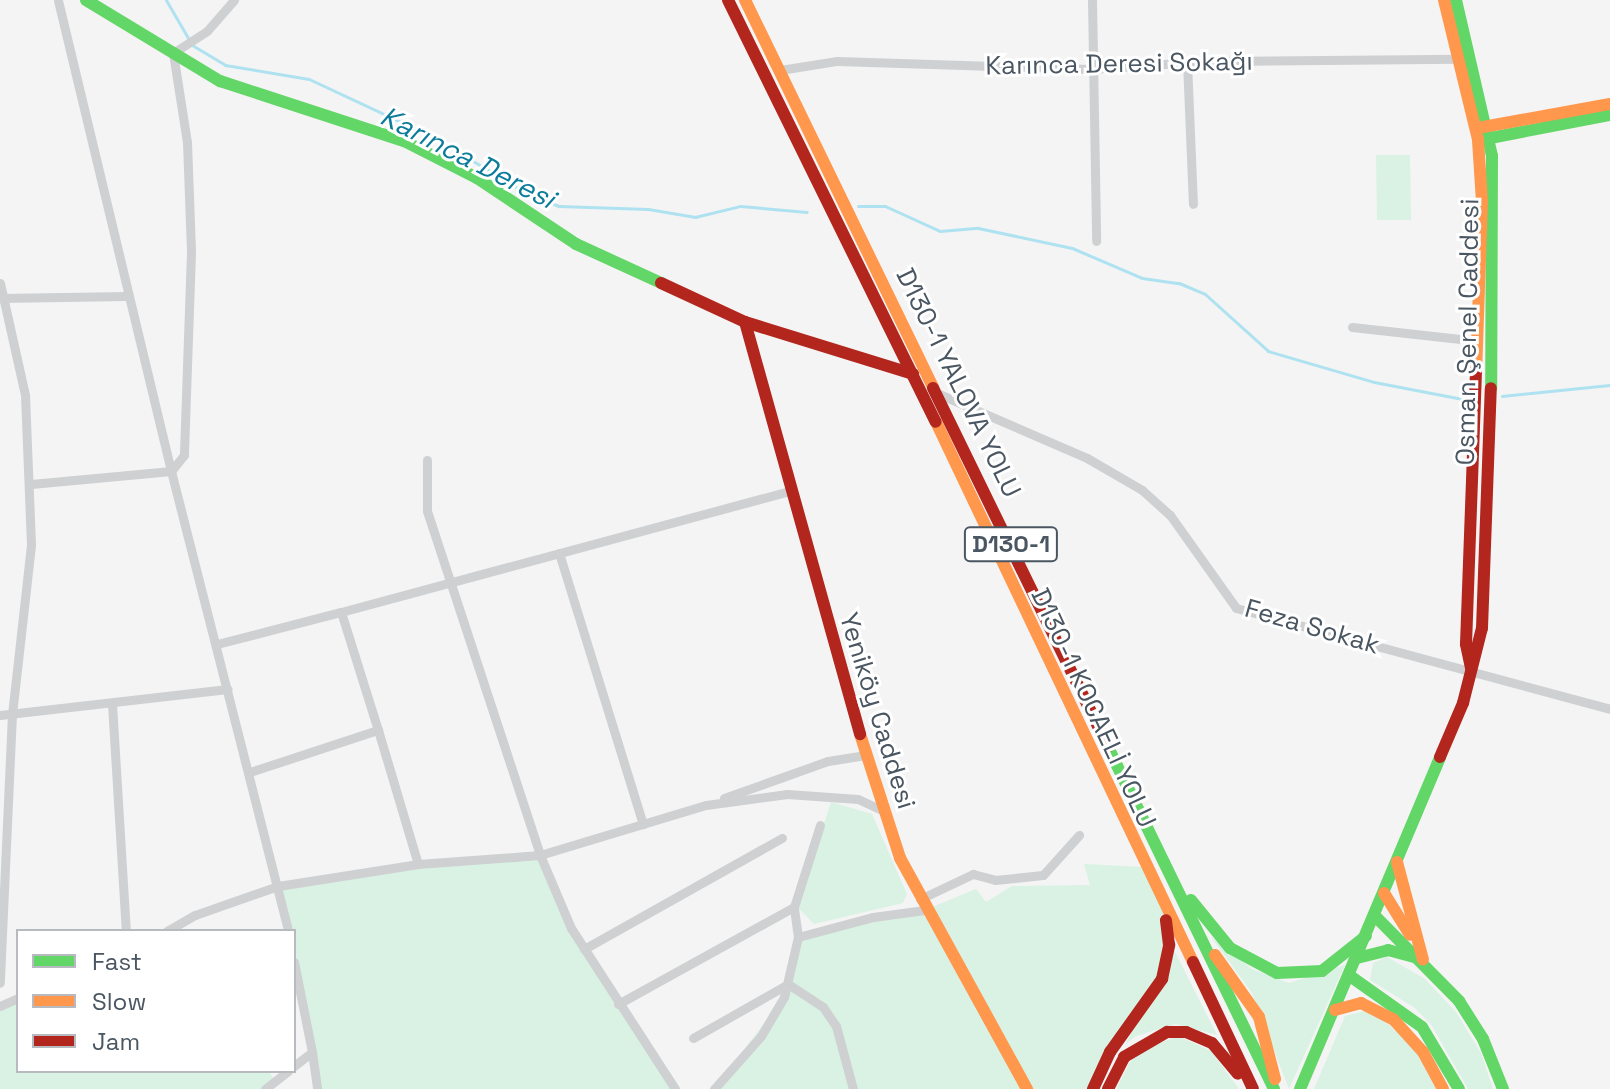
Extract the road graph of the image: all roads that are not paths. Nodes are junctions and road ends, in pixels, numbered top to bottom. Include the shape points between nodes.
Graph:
1 (58, 0) edge
2 (86, 0) edge
3 (234, 0) edge
4 (728, 0) edge
5 (745, 0) edge
6 (1092, 0) edge
7 (1444, 0) edge
8 (1456, 0) edge
9 (179, 49) junction
10 (1465, 59) junction
11 (1187, 62) junction
12 (1090, 69) junction
13 (780, 70) junction
14 (1610, 104) edge
15 (1610, 115) edge
16 (1483, 133) junction
17 (1193, 204) dead end
18 (1096, 241) dead end
19 (0, 283) edge
20 (127, 296) junction
21 (2, 298) edge
22 (745, 322) junction
23 (1352, 327) dead end
24 (1478, 341) junction
25 (913, 374) junction
26 (939, 394) junction
27 (1474, 440) junction
28 (1488, 440) junction
29 (427, 460) dead end
30 (171, 471) junction
31 (31, 484) junction
32 (792, 490) junction
33 (559, 553) junction
34 (1470, 560) junction
35 (1485, 560) junction
36 (454, 582) junction
37 (341, 612) junction
38 (217, 644) junction
39 (1471, 669) junction
40 (228, 689) junction
41 (112, 704) junction
42 (1610, 709) edge
43 (12, 714) junction
44 (0, 715) edge
45 (378, 730) junction
46 (866, 755) junction
47 (250, 772) junction
48 (706, 805) junction
49 (882, 810) junction
50 (1139, 811) junction
51 (643, 824) junction
52 (820, 825) dead end
53 (1079, 835) dead end
54 (782, 838) dead end
55 (540, 855) junction
56 (1397, 862) junction
57 (418, 864) junction
58 (278, 886) junction
59 (1384, 893) junction
60 (923, 905) junction
61 (794, 907) junction
62 (1166, 911) junction
63 (1375, 916) junction
64 (126, 929) edge
65 (170, 929) edge
66 (288, 929) edge
67 (1366, 936) junction
68 (798, 937) junction
69 (584, 949) junction
70 (1357, 958) junction
71 (1424, 963) junction
72 (296, 972) edge
73 (1350, 976) junction
74 (0, 983) edge
75 (788, 984) junction
76 (618, 1004) junction
77 (1335, 1010) junction
78 (693, 1038) dead end
79 (312, 1052) junction
80 (296, 1064) edge
81 (285, 1073) edge
82 (265, 1089) edge
83 (317, 1089) edge
84 (675, 1089) edge
85 (714, 1089) edge
86 (853, 1089) edge
87 (1027, 1089) edge
88 (1093, 1089) edge
89 (1108, 1089) edge
90 (1251, 1089) edge
91 (1275, 1089) edge
92 (1300, 1089) edge
93 (1443, 1089) edge
94 (1459, 1089) edge
95 (1503, 1089) edge

1 - 20 street
2 - 9 main road
3 - 9 street via 200,36
4 - 25 main road, D130-1 KOCAELİ YOLU / D130-1
5 - 13 main road, D130-1 YALOVA YOLU / D130-1
6 - 12 street
7 - 10 main road, Osman Şenel Caddesi
8 - 10 main road, Osman Şenel Caddesi
9 - 22 main road via 220,81 404,141 477,178 576,244
9 - 30 street via 191,252 184,455
10 - 11 street, Karınca Deresi Sokağı
10 - 16 main road, Osman Şenel Caddesi
11 - 12 street, Karınca Deresi Sokağı
11 - 17 street
12 - 13 street, Karınca Deresi Sokağı via 837,61
12 - 18 street
13 - 26 main road, D130-1 YALOVA YOLU / D130-1
14 - 16 main road
15 - 16 main road
16 - 24 main road, Osman Şenel Caddesi
16 - 28 main road, Osman Şenel Caddesi via 1494,300
19 - 21 street
20 - 21 street
20 - 30 street
21 - 31 street via 25,395
22 - 25 main road
22 - 32 main road, Yeniköy Caddesi
23 - 24 street
24 - 27 main road, Osman Şenel Caddesi
25 - 62 main road, D130-1 KOCAELİ YOLU / D130-1
26 - 39 street, Feza Sokak via 1087,458 1142,490 1170,515 1236,608
26 - 50 main road, D130-1 YALOVA YOLU / D130-1
27 - 28 main road
27 - 34 main road, Osman Şenel Caddesi
28 - 35 main road, Osman Şenel Caddesi
29 - 36 street via 427,511
30 - 31 street
30 - 38 street
31 - 43 street via 31,545
32 - 33 street
32 - 46 main road, Yeniköy Caddesi
33 - 36 street
33 - 51 street
34 - 35 main road
34 - 39 main road, Osman Şenel Caddesi via 1466,644
35 - 39 main road, Osman Şenel Caddesi via 1482,628
36 - 37 street
36 - 55 street
37 - 38 street
37 - 45 street
38 - 40 street
39 - 42 street, Feza Sokak
39 - 56 main road, Osman Şenel Caddesi via 1463,703
40 - 41 street
40 - 47 street
41 - 43 street
41 - 64 street
43 - 44 street
43 - 74 street
45 - 47 street
45 - 57 street
46 - 48 street via 828,761
46 - 49 main road, Yeniköy Caddesi
47 - 58 street
48 - 49 street via 821,794 858,799
48 - 51 street
49 - 60 main road, Yeniköy Caddesi
50 - 67 main road via 1199,913 1230,948 1260,968 1293,975 1322,971
50 - 91 main road, D130-1 YALOVA YOLU / D130-1 via 1200,936 1259,1017
51 - 55 street
52 - 61 street
53 - 60 street via 1043,875 995,880 973,874
54 - 69 street
55 - 57 street
55 - 69 street
56 - 59 main road, Osman Şenel Caddesi
56 - 71 main road
57 - 58 street
58 - 65 street
58 - 66 street
59 - 63 main road, Osman Şenel Caddesi
59 - 71 main road
60 - 68 street
60 - 87 main road, Yeniköy Caddesi
61 - 68 street
61 - 76 street
62 - 88 main road via 1169,945 1162,979 1110,1052
62 - 90 main road, D130-1 KOCAELİ YOLU / D130-1
63 - 67 main road, Osman Şenel Caddesi
63 - 71 main road
67 - 70 main road, Osman Şenel Caddesi
68 - 75 street
69 - 76 street
70 - 71 main road via 1388,950
70 - 73 main road, Osman Şenel Caddesi
71 - 95 main road via 1472,1020
72 - 79 street
73 - 77 main road, Osman Şenel Caddesi
73 - 94 main road via 1422,1027
75 - 78 street
75 - 85 street via 761,1036
75 - 86 street via 823,1007 836,1026
76 - 84 street
77 - 92 main road, Osman Şenel Caddesi
77 - 93 main road via 1361,1003 1381,1011 1423,1052
79 - 80 street
79 - 83 street
81 - 82 street
89 - 90 main road via 1114,1071 1138,1045 1167,1032 1186,1032 1212,1043

